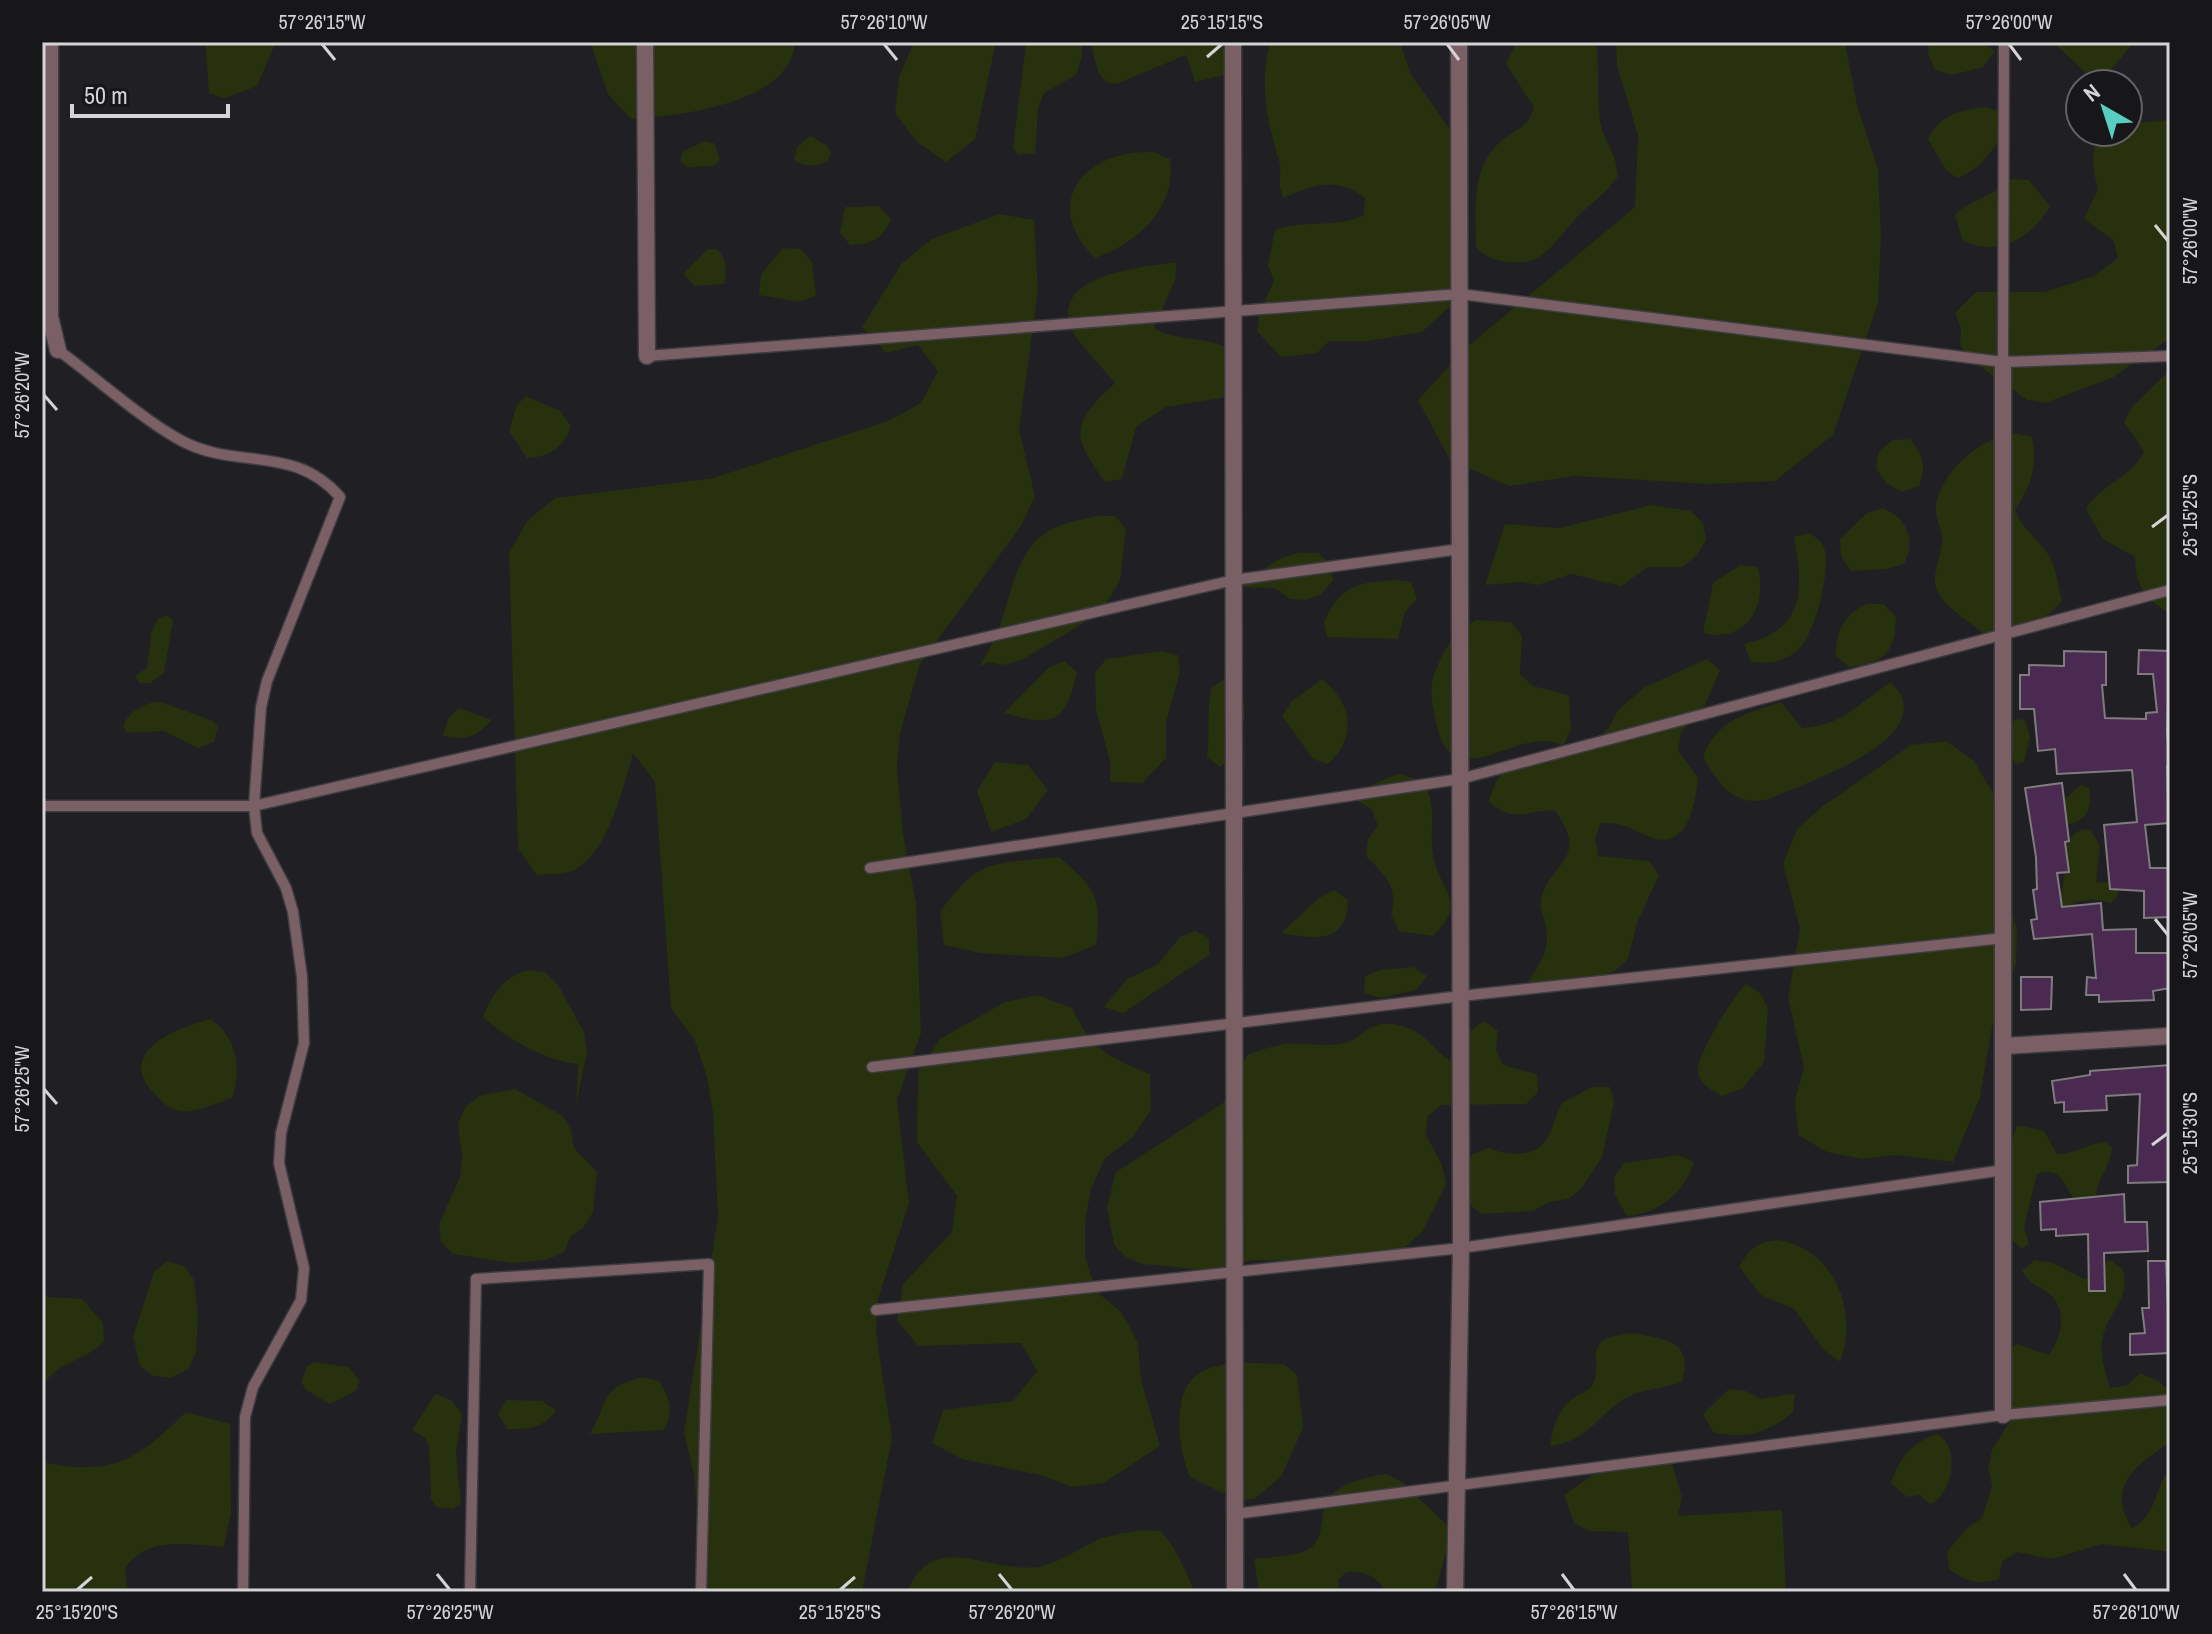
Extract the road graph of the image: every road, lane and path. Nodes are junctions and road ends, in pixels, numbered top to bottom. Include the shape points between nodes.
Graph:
1 (50, 42) edge
2 (645, 42) edge
3 (1233, 42) edge
4 (1459, 42) edge
5 (2004, 42) edge
6 (1460, 294) junction
7 (1234, 312) junction
8 (58, 350) joint
9 (647, 356) joint
10 (2170, 356) edge
11 (2003, 362) junction
12 (1460, 549) junction
13 (1234, 580) junction
14 (2170, 590) edge
15 (2004, 634) junction
16 (1460, 779) junction
17 (42, 806) edge
18 (254, 806) junction
19 (1234, 813) junction
20 (870, 868) dead end
21 (2004, 938) junction
22 (1461, 996) junction
23 (1234, 1024) junction
24 (2170, 1036) edge
25 (2004, 1046) junction
26 (872, 1067) dead end
27 (2004, 1170) junction
28 (1461, 1248) junction
29 (1234, 1274) junction
30 (876, 1310) dead end
31 (2170, 1400) edge
32 (2003, 1415) junction
33 (1457, 1487) junction
34 (1235, 1514) junction
35 (243, 1592) edge
36 (470, 1592) edge
37 (701, 1592) edge
38 (1235, 1592) edge
39 (1455, 1592) edge

1 - 8 street via 50,317
2 - 9 street
3 - 7 street
4 - 6 street
5 - 11 lane
6 - 7 lane
6 - 11 lane
6 - 12 street
7 - 9 lane
7 - 13 street
8 - 18 lane via 182,441 209,452 282,460 324,479 340,497 267,681
10 - 11 lane
11 - 15 street
12 - 13 lane
12 - 16 street
13 - 18 lane
13 - 19 street
14 - 15 lane
15 - 16 lane
15 - 21 street
16 - 19 lane
16 - 22 street
17 - 18 lane
18 - 35 lane via 257,833 293,912 302,977 304,1043 279,1163 304,1268 301,1300 253,1387 245,1417
19 - 20 lane
19 - 23 street
21 - 22 lane
21 - 25 street
22 - 23 lane
22 - 28 street
23 - 26 lane
23 - 29 street
24 - 25 street
25 - 27 street
27 - 28 lane
27 - 32 street
28 - 29 lane
28 - 33 street
29 - 30 lane
29 - 34 street
31 - 32 lane
32 - 33 lane
33 - 34 lane
33 - 39 street
34 - 38 street
36 - 37 lane via 476,1279 709,1264

